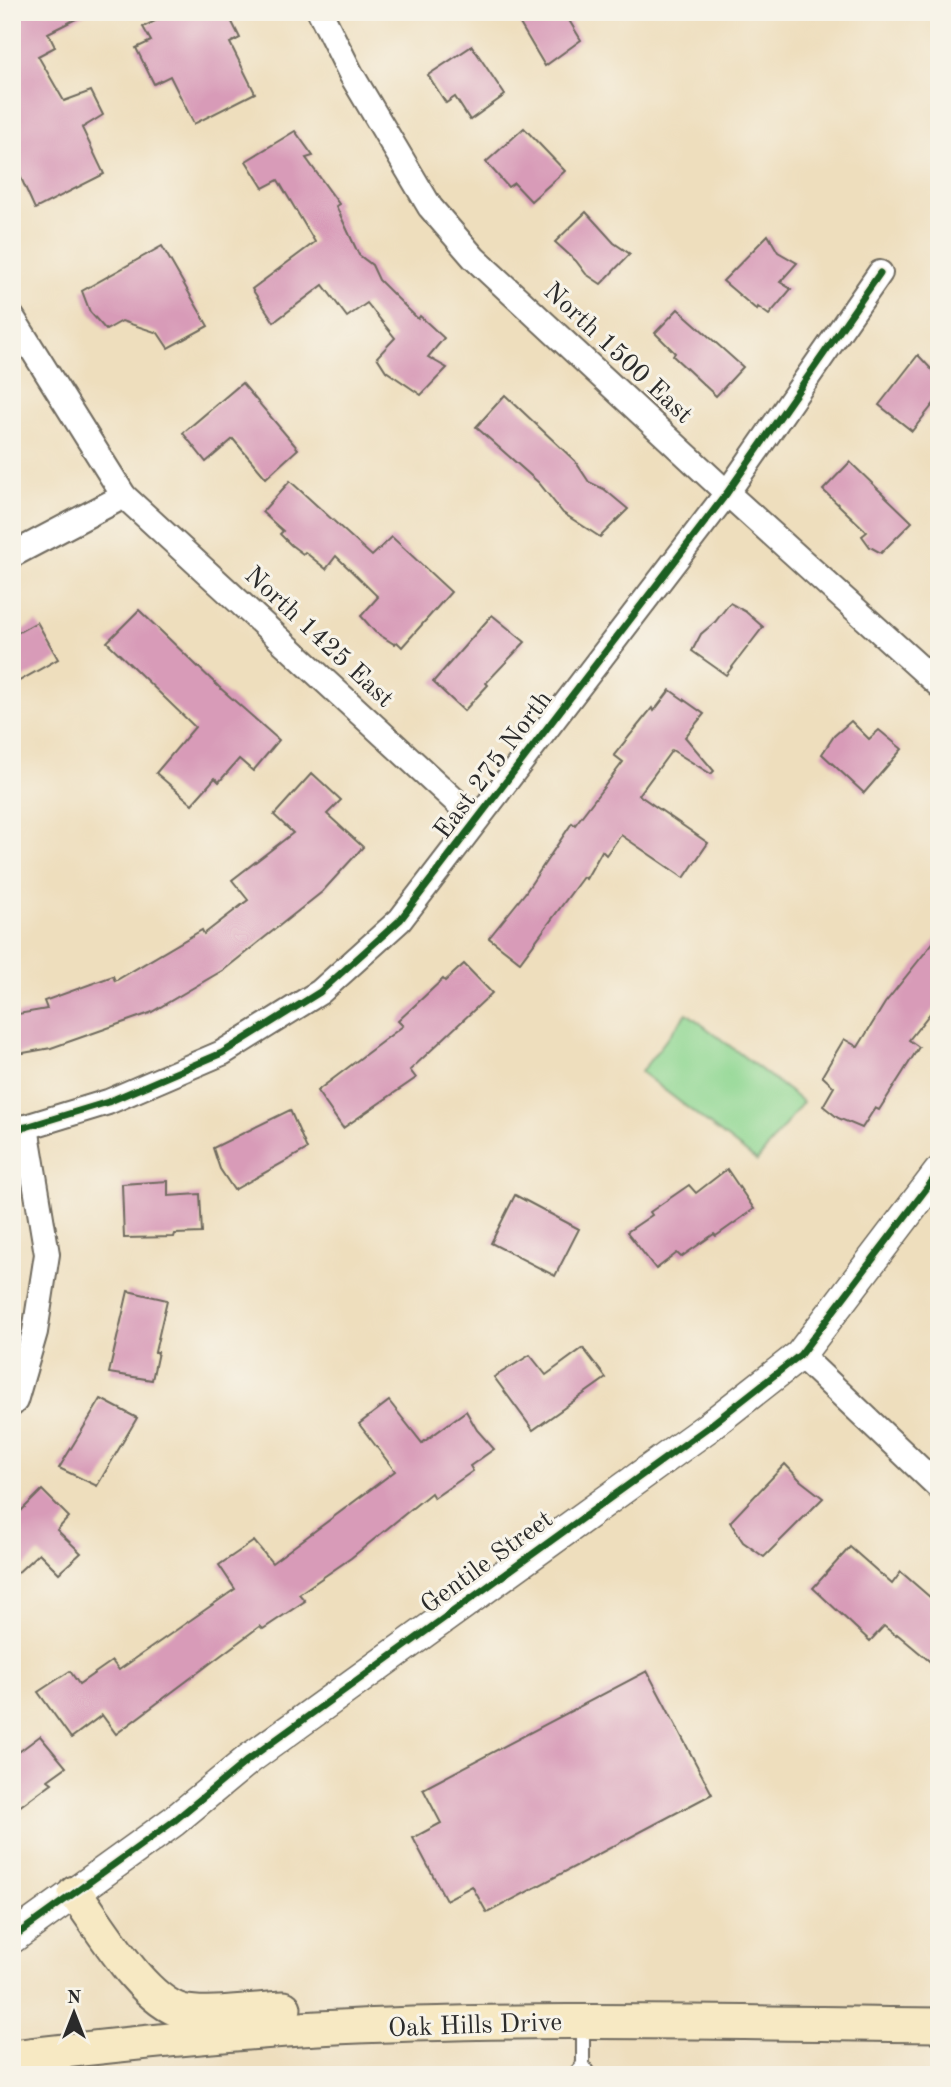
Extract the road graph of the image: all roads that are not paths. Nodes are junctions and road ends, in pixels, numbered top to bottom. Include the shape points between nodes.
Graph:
1 (320, 12) edge
2 (880, 273) dead end
3 (12, 317) edge
4 (727, 493) junction
5 (124, 496) junction
6 (12, 555) edge
7 (939, 685) edge
8 (475, 819) junction
9 (19, 1128) edge
10 (939, 1172) edge
11 (800, 1355) junction
12 (12, 1405) edge
13 (939, 1487) edge
14 (75, 1893) junction
15 (12, 1938) edge
16 (583, 2021) junction
17 (422, 2025) junction
18 (939, 2025) edge
19 (12, 2057) edge
20 (586, 2069) edge
21 (574, 2075) edge

1 - 4 street, North 1500 East via 430,207 474,258
2 - 4 street, East 275 North
3 - 5 street, North 1425 East
4 - 7 street, North 1500 East
4 - 8 street, East 275 North
5 - 6 street
5 - 8 street, North 1425 East
8 - 9 street, East 275 North via 400,920 320,992 222,1053 108,1102
9 - 12 street via 47,1254 35,1332
10 - 11 street, Gentile Street
11 - 13 street
11 - 14 street, Gentile Street via 249,1759
14 - 15 street, Gentile Street
14 - 17 main road via 144,1987 169,2006 198,2013 321,2009
16 - 17 main road, Oak Hills Drive
16 - 18 main road, Oak Hills Drive
16 - 20 lane
17 - 19 main road, Oak Hills Drive via 217,2035
20 - 21 lane

